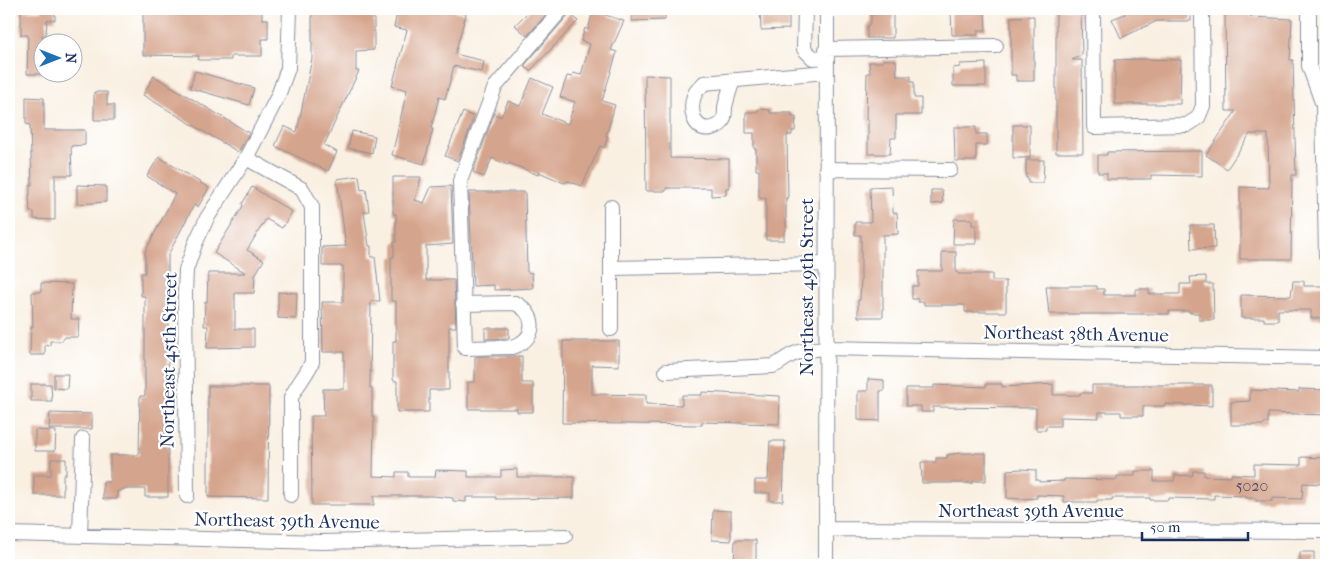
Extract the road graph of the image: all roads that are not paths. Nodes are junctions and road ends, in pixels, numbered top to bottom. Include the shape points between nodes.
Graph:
1 (290, 9) edge
2 (562, 9) edge
3 (805, 9) edge
4 (826, 9) edge
5 (1092, 9) edge
6 (1202, 9) edge
7 (1310, 9) edge
8 (996, 46) dead end
9 (826, 53) junction
10 (826, 72) junction
11 (733, 80) dead end
12 (246, 158) junction
13 (826, 169) junction
14 (950, 170) dead end
15 (611, 207) dead end
16 (1326, 256) edge
17 (826, 264) junction
18 (611, 268) junction
19 (464, 304) junction
20 (611, 328) dead end
21 (826, 348) junction
22 (1326, 358) edge
23 (666, 371) dead end
24 (83, 439) dead end
25 (291, 494) dead end
26 (186, 496) dead end
27 (826, 529) junction
28 (1326, 531) edge
29 (9, 534) edge
30 (80, 536) junction
31 (566, 536) dead end
32 (826, 565) edge

1 - 12 street, Northeast 45th Street via 288,68 278,96
2 - 19 street via 495,87 460,181
3 - 9 street via 804,49 814,58
4 - 9 street, Northeast 49th Street
5 - 6 street via 1094,127 1187,126 1198,118 1203,106
7 - 16 street via 1310,66 1323,105
8 - 9 street
9 - 10 street, Northeast 49th Street
10 - 11 street
10 - 13 street, Northeast 49th Street
12 - 25 street via 302,189 312,206 312,362 307,374 296,384 291,398
12 - 26 street, Northeast 45th Street via 208,218 186,270
13 - 14 street
13 - 17 street, Northeast 49th Street
15 - 18 street
17 - 18 street
17 - 21 street, Northeast 49th Street
18 - 20 street
19 - 19 street via 465,348 512,347 526,340 530,334 531,318 522,306 515,303
21 - 22 street, Northeast 38th Avenue
21 - 23 street, Northeast 38th Avenue via 806,349 772,366
21 - 27 street, Northeast 49th Street
24 - 30 street
27 - 28 street, Northeast 39th Avenue
27 - 32 street, Northeast 49th Street
29 - 30 street, Northeast 39th Avenue
30 - 31 street, Northeast 39th Avenue via 322,542

